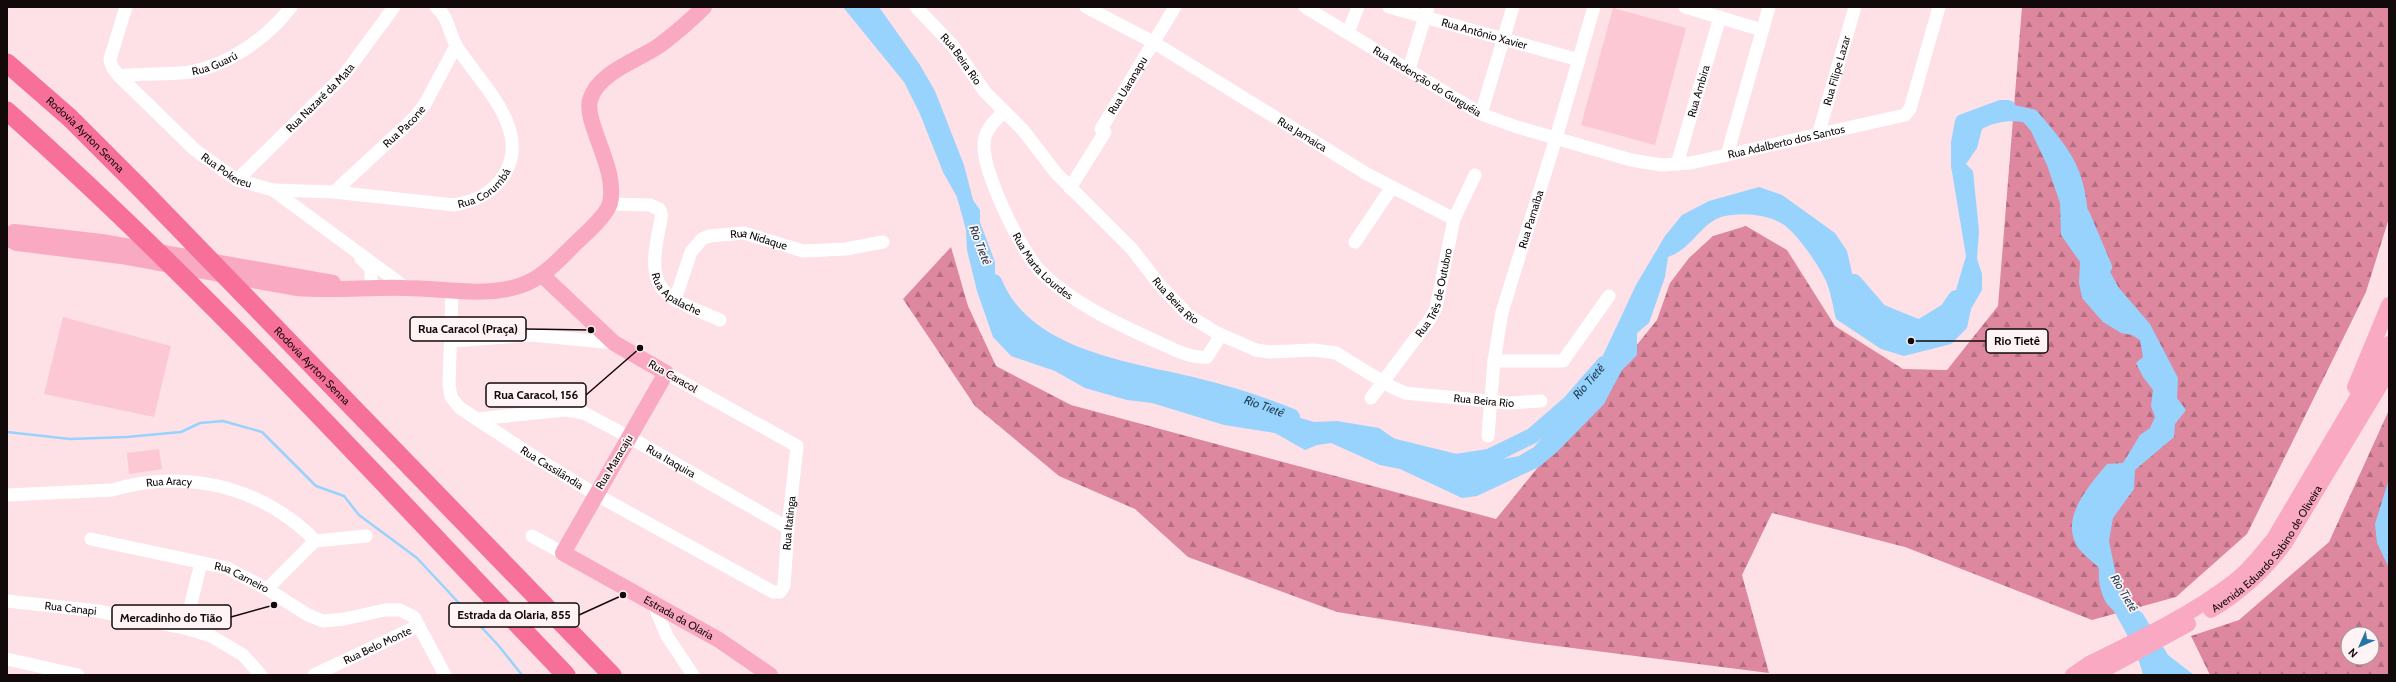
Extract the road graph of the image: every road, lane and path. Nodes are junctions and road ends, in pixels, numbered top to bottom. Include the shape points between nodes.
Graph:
1 (126, 7) edge
2 (291, 7) edge
3 (394, 7) edge
4 (436, 7) edge
5 (704, 7) edge
6 (916, 7) edge
7 (1086, 7) edge
8 (1175, 7) edge
9 (1305, 7) edge
10 (1358, 7) edge
11 (1389, 7) edge
12 (1513, 7) edge
13 (1594, 7) edge
14 (1685, 7) edge
15 (1769, 7) edge
16 (1855, 7) edge
17 (1939, 7) edge
18 (1427, 12) edge
19 (1720, 17) junction
20 (1762, 30) junction
21 (1348, 33) junction
22 (1504, 41) junction
23 (1153, 42) junction
24 (456, 46) junction
25 (1579, 60) junction
26 (7, 63) edge
27 (1409, 69) junction
28 (119, 76) junction
29 (7, 111) edge
30 (1004, 111) junction
31 (1481, 114) junction
32 (1818, 135) junction
33 (1556, 138) junction
34 (1728, 155) junction
35 (1677, 164) junction
36 (1475, 175) dead end
37 (237, 180) junction
38 (1392, 187) junction
39 (1070, 188) junction
40 (273, 190) junction
41 (334, 192) junction
42 (610, 204) junction
43 (1454, 219) junction
44 (7, 234) edge
45 (7, 238) edge
46 (883, 242) dead end
47 (1356, 242) dead end
48 (348, 245) junction
49 (119, 250) junction
50 (542, 274) junction
51 (364, 287) junction
52 (406, 288) junction
53 (452, 290) junction
54 (1609, 296) dead end
55 (675, 300) junction
56 (2389, 305) edge
57 (720, 320) dead end
58 (1221, 335) junction
59 (451, 341) junction
60 (614, 343) junction
61 (2389, 344) edge
62 (1494, 361) junction
63 (2389, 370) edge
64 (666, 373) junction
65 (1383, 382) junction
66 (1371, 398) dead end
67 (1540, 401) dead end
68 (1490, 402) junction
69 (477, 419) junction
70 (2338, 429) junction
71 (1488, 436) dead end
72 (629, 437) junction
73 (797, 446) joint
74 (595, 494) junction
75 (7, 495) edge
76 (788, 528) junction
77 (366, 536) dead end
78 (532, 536) dead end
79 (91, 539) dead end
80 (316, 541) junction
81 (563, 553) junction
82 (201, 563) junction
83 (268, 589) junction
84 (773, 592) joint
85 (7, 601) edge
86 (653, 603) junction
87 (418, 626) junction
88 (184, 628) junction
89 (2161, 633) junction
90 (2120, 655) junction
91 (7, 659) edge
92 (78, 675) edge
93 (261, 675) edge
94 (314, 675) edge
95 (445, 675) edge
96 (566, 675) edge
97 (612, 675) edge
98 (692, 675) edge
99 (770, 675) edge
100 (2073, 675) edge
101 (2094, 675) edge

1 - 28 street, Rua Pokereu via 110,59
2 - 28 street, Rua Guarú via 266,34 222,63 188,72
3 - 37 street, Rua Nazaré da Mata via 344,74
4 - 24 street, Rua Corumbá via 443,14
5 - 42 main road via 676,34 609,76 597,88 590,101 590,114 608,165 611,183
6 - 30 street, Rua Beira Rio via 953,46 985,92
7 - 23 street, Rua Jamaica
8 - 23 street, Rua Uaranapu
9 - 21 street, Rua Redenção do Gurguéia
10 - 21 street
11 - 18 street, Rua Antônio Xavier
12 - 22 street
13 - 25 street, Rua Parnaíba
14 - 19 street
15 - 20 street
16 - 32 street, Rua Filipe Lazar
17 - 32 street, Rua Adalberto dos Santos via 1908,113 1898,118
18 - 22 street, Rua Antônio Xavier
18 - 27 street
19 - 20 street
19 - 35 street, Rua Ambira
20 - 34 street
21 - 27 street, Rua Redenção do Gurguéia
22 - 25 street, Rua Antônio Xavier
22 - 31 street
23 - 38 street, Rua Jamaica via 1262,111
23 - 39 street, Rua Uaranapu
24 - 41 street, Rua Pacone via 425,104 414,118
24 - 41 street, Rua Corumbá via 505,116 512,138 512,155 498,185 471,202 454,205
25 - 33 street, Rua Parnaíba
26 - 97 highway, Rodovia Ayrton Senna via 70,118 139,186
27 - 31 street, Rua Redenção do Gurguéia
28 - 37 street, Rua Pokereu via 196,150
29 - 96 highway via 117,211
30 - 39 street, Rua Beira Rio via 1023,130
30 - 58 street, Rua Marta Lourdes via 985,136 985,157 1000,199 1033,262 1049,279 1101,315 1193,355 1203,358 1209,356
31 - 33 street, Rua Redenção do Gurguéia via 1517,128
32 - 34 street, Rua Adalberto dos Santos
33 - 35 street, Rua Adalberto dos Santos via 1631,160 1661,165
33 - 62 street, Rua Parnaíba via 1505,302
34 - 35 street, Rua Adalberto dos Santos
36 - 43 street, Rua Três de Outubro
37 - 40 street, Rua Pokereu
38 - 43 street, Rua Jamaica
38 - 47 street
39 - 58 street, Rua Beira Rio via 1132,249 1159,284 1188,315
40 - 41 street, Rua Corumbá
40 - 48 street, Rua Pokereu
42 - 50 main road via 584,236
42 - 55 street, Rua Apalache via 650,205 661,212 653,268 660,288
43 - 65 street, Rua Três de Outubro via 1436,308 1425,328
44 - 49 main road via 18,232
45 - 49 main road via 17,243
46 - 55 street, Rua Nidaque via 846,249 803,251 744,233 709,236 702,239 691,252
48 - 51 street, Rua Pokereu via 353,253 371,268
48 - 52 street, Rua Pokereu
49 - 51 main road via 287,273
49 - 51 main road via 296,288 324,291
50 - 53 main road via 523,285 503,290
50 - 60 main road, Rua Caracol
51 - 52 main road
52 - 53 main road
53 - 59 street, Rua Cassilândia
54 - 62 street via 1563,362
55 - 57 street, Rua Apalache
56 - 70 main road
58 - 65 street, Rua Beira Rio via 1256,350 1314,350 1336,353
59 - 60 street via 532,335
59 - 69 street, Rua Cassilândia via 451,397 460,408
60 - 64 main road, Rua Caracol
61 - 70 main road
62 - 68 street, Rua Parnaíba
63 - 89 main road, Avenida Eduardo Sabino de Oliveira via 2284,544 2264,570 2230,598
64 - 72 main road, Rua Maracaju
64 - 73 street, Rua Caracol
65 - 66 street, Rua Três de Outubro
65 - 68 street, Rua Beira Rio via 1412,395
67 - 68 street, Rua Beira Rio
68 - 71 street, Rua Parnaíba
69 - 72 street, Rua Itaquira via 574,410
69 - 74 street, Rua Cassilândia
70 - 89 main road, Avenida Eduardo Sabino de Oliveira via 2274,539 2256,561 2236,581
72 - 74 main road, Rua Maracaju
72 - 76 street, Rua Itaquira
73 - 76 street, Rua Itatinga
74 - 81 main road, Rua Maracaju
74 - 84 street, Rua Cassilândia
75 - 80 street, Rua Aracy via 112,490 181,480 224,486 265,503 296,523
76 - 84 street, Rua Itatinga via 784,586 780,592
77 - 80 street
78 - 81 street
79 - 82 street, Rua Carneiro
80 - 83 street
81 - 86 main road, Estrada da Olaria
82 - 83 street, Rua Carneiro via 227,568
82 - 88 street
83 - 87 street, Rua Carneiro via 308,615 323,621 385,610 400,610 414,617
85 - 88 street, Rua Canapi via 46,604
86 - 98 street via 667,636
86 - 99 main road, Estrada da Olaria via 719,640
87 - 94 street, Rua Belo Monte
87 - 95 street, Rua Carneiro
88 - 93 street, Rua Canapi via 218,640 243,655
89 - 90 main road, Avenida Eduardo Sabino de Oliveira
90 - 100 main road, Avenida Eduardo Sabino de Oliveira via 2089,664
90 - 101 main road, Avenida Eduardo Sabino de Oliveira
91 - 92 street

